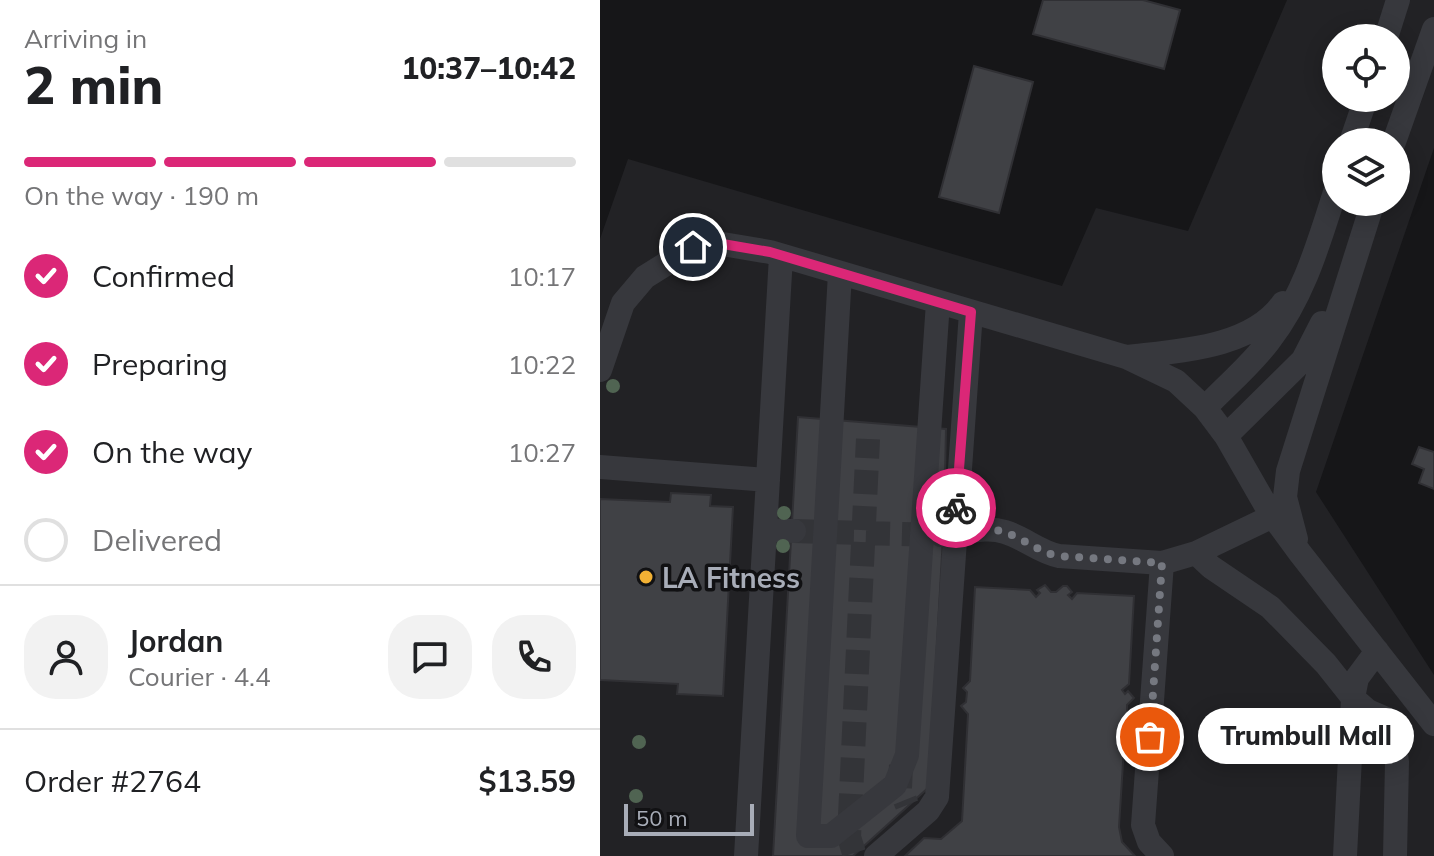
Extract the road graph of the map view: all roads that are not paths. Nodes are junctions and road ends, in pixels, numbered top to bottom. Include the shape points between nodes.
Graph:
1 (1398, 0) edge
2 (1390, 24) edge
3 (1434, 29) edge
4 (1399, 128) edge
5 (1327, 216) edge
6 (1367, 216) edge
7 (1368, 216) edge
8 (781, 256) junction
9 (1312, 262) junction
10 (840, 273) junction
11 (938, 302) junction
12 (971, 312) junction
13 (1126, 357) junction
14 (600, 370) edge
15 (1205, 408) junction
16 (1226, 436) junction
17 (600, 467) edge
18 (768, 480) junction
19 (1273, 516) junction
20 (765, 530) junction
21 (794, 531) tunnel mouth
22 (946, 535) junction
23 (1196, 553) junction
24 (1300, 553) junction
25 (1162, 563) junction
26 (1377, 651) junction
27 (1353, 698) junction
28 (1434, 724) edge
29 (746, 856) edge
30 (876, 856) edge
31 (1162, 856) edge
32 (1345, 856) edge
33 (1395, 856) edge

1 - 2 lane
3 - 4 lane
5 - 9 lane
6 - 16 lane via 1303,360
7 - 24 lane via 1288,471 1285,497
8 - 10 lane
8 - 14 lane via 711,242 693,247 645,277 623,303
8 - 18 lane
9 - 13 lane via 1278,311 1247,333 1215,345
9 - 15 lane via 1269,342
10 - 11 lane
10 - 11 lane via 808,836 831,836 895,785 907,755
11 - 12 lane
12 - 13 lane
12 - 22 lane
13 - 15 lane via 1176,381
15 - 16 lane
16 - 19 lane
17 - 18 lane
18 - 20 lane
19 - 23 lane
19 - 24 lane
20 - 21 lane
20 - 29 lane
22 - 25 lane via 1003,531 1046,554
22 - 30 lane via 937,797
23 - 25 lane
23 - 27 lane via 1270,607
24 - 26 lane
25 - 31 lane via 1143,825
26 - 27 lane via 1357,678
26 - 28 lane
27 - 32 lane
27 - 33 lane via 1391,721 1397,762

